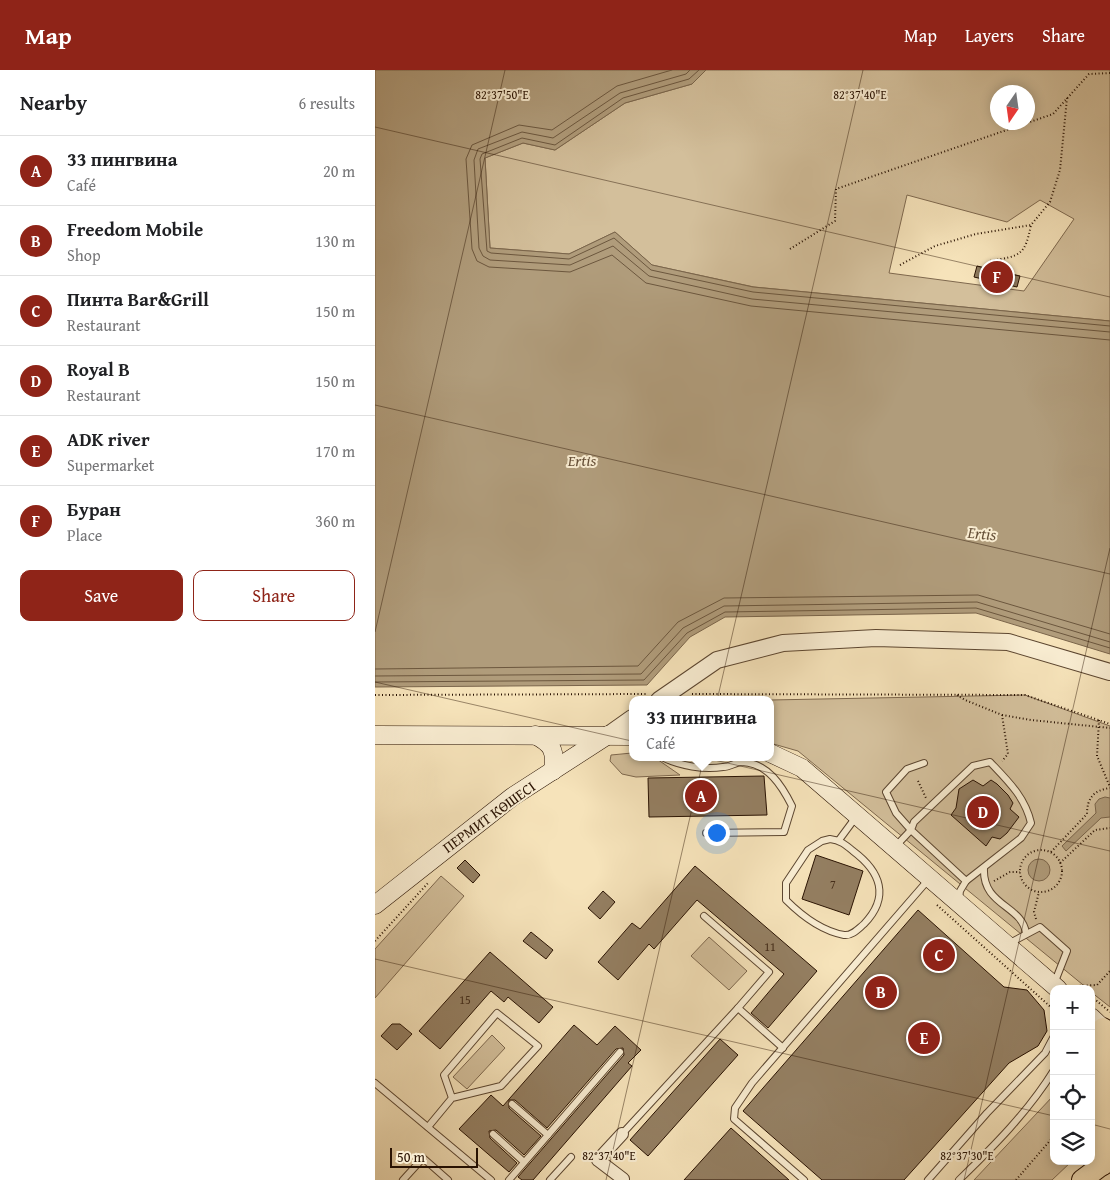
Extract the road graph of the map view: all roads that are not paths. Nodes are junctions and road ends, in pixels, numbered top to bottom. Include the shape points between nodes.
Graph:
1 (1110, 672) edge
2 (664, 696) edge
3 (629, 720) edge
4 (375, 735) edge
5 (535, 735) junction
6 (608, 735) junction
7 (629, 736) edge
8 (774, 755) edge
9 (674, 761) edge
10 (924, 763) dead end
11 (553, 771) junction
12 (856, 816) junction
13 (911, 830) junction
14 (706, 833) dead end
15 (839, 840) junction
16 (893, 848) junction
17 (984, 868) junction
18 (966, 881) junction
19 (925, 884) junction
20 (959, 903) junction
21 (375, 905) edge
22 (704, 916) dead end
23 (1025, 933) junction
24 (1007, 945) junction
25 (1054, 985) edge
26 (1057, 985) edge
27 (738, 1008) junction
28 (1100, 1023) edge
29 (1050, 1044) edge
30 (783, 1048) junction
31 (620, 1052) dead end
32 (1051, 1075) edge
33 (375, 1082) edge
34 (452, 1098) junction
35 (512, 1104) dead end
36 (428, 1127) junction
37 (493, 1134) dead end
38 (622, 1134) joint
39 (548, 1135) junction
40 (571, 1157) dead end
41 (524, 1162) junction
42 (1106, 1162) edge
43 (623, 1178) dead end
44 (403, 1180) edge
45 (448, 1180) edge
46 (491, 1180) edge
47 (509, 1180) edge
48 (550, 1180) edge
49 (804, 1180) edge
50 (928, 1180) edge
51 (959, 1180) edge
52 (1082, 1180) edge

1 - 2 street via 1008,642 876,638 783,643 717,660
3 - 6 street
4 - 5 main road
5 - 6 main road
5 - 11 main road via 549,743 554,755
6 - 7 main road
6 - 11 main road, ПЕРМИТ КӨШЕСІ
8 - 12 main road via 802,768
9 - 14 lane via 689,766 723,767 742,762 761,767 780,782 793,806 784,832
10 - 13 lane via 907,769 886,792 896,813
11 - 21 main road, ПЕРМИТ КӨШЕСІ via 512,797
12 - 15 lane
12 - 16 main road
13 - 16 lane
13 - 17 lane via 913,822 973,766 990,762 1013,786 1027,807 1031,823 1021,838
13 - 18 lane
15 - 15 lane via 822,841 808,850 785,883 786,900 800,914 823,928 846,935 854,933 875,912 879,884 876,874 864,859
16 - 19 main road
17 - 18 lane
17 - 23 lane via 987,890 1021,921
18 - 20 lane via 960,891
19 - 20 main road
19 - 30 lane
20 - 24 main road
22 - 27 lane via 769,972
23 - 24 lane
23 - 26 lane via 1040,927 1067,951
24 - 25 main road
27 - 30 lane
27 - 38 lane
28 - 42 main road via 1105,1062 1101,1132
29 - 50 lane via 1045,1053
30 - 49 lane via 741,1096 735,1108 735,1119
31 - 39 lane
32 - 51 lane via 1026,1110
33 - 36 lane
34 - 34 lane via 444,1075 497,1012 538,1046 501,1086
34 - 36 lane
35 - 39 lane
36 - 46 lane
37 - 41 lane
38 - 43 street via 598,1160
39 - 41 lane
40 - 48 lane
41 - 47 lane
42 - 52 main road
44 - 45 lane via 423,1158

